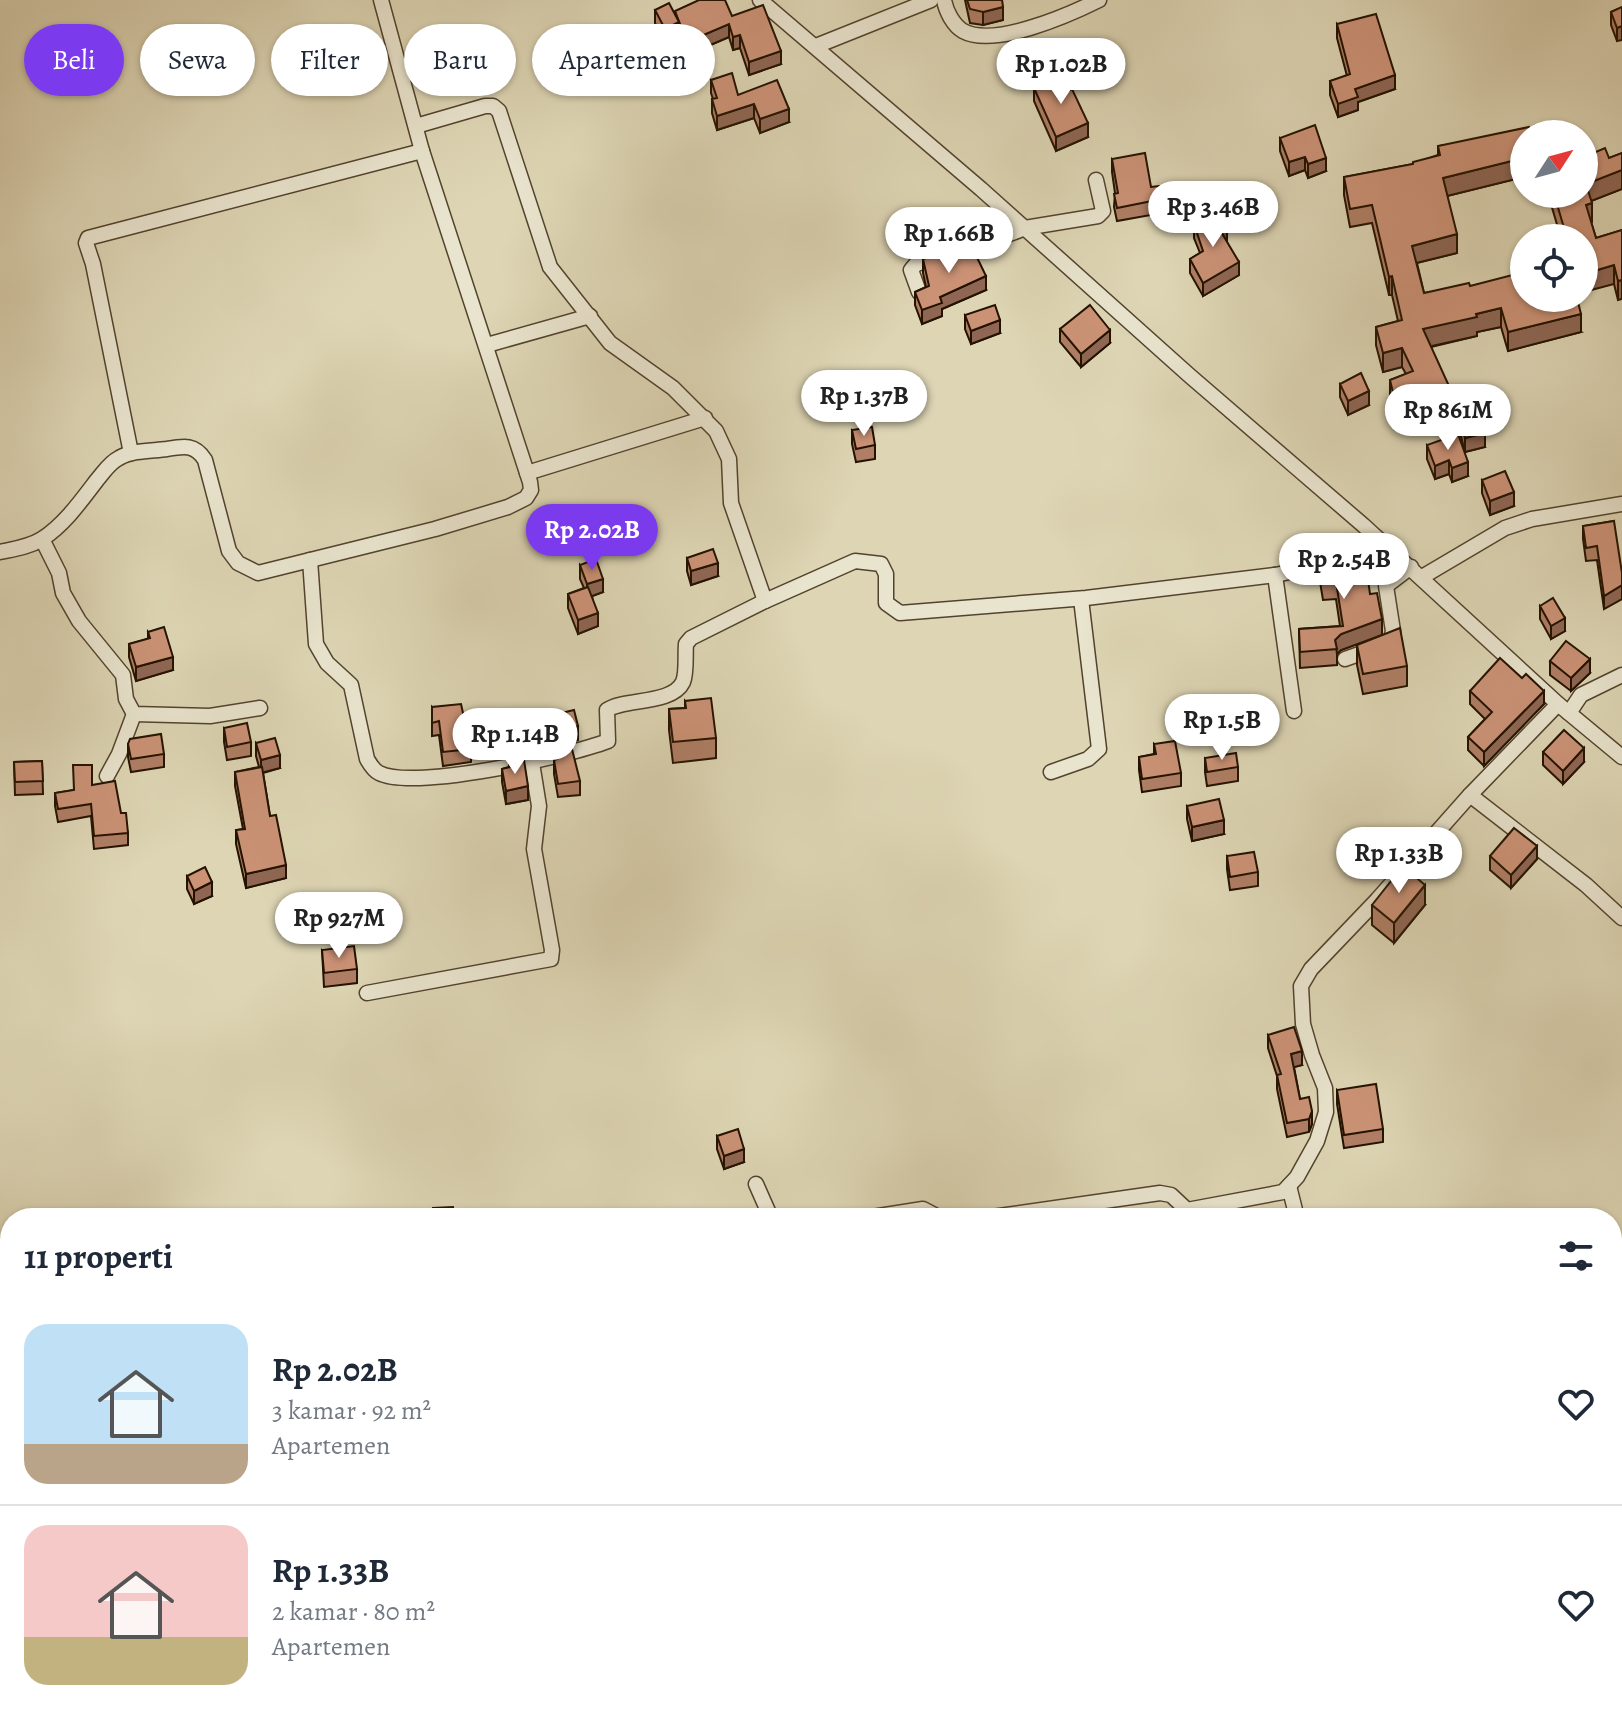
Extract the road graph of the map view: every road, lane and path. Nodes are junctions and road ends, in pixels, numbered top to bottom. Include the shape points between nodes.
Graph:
1 (381, 0) edge
2 (760, 0) edge
3 (931, 0) edge
4 (944, 0) edge
5 (1099, 0) edge
6 (816, 46) junction
7 (416, 126) junction
8 (422, 151) junction
9 (1096, 180) dead end
10 (1025, 228) junction
11 (919, 292) edge
12 (590, 316) junction
13 (487, 345) junction
14 (705, 418) junction
15 (131, 453) junction
16 (527, 473) junction
17 (1621, 506) edge
18 (42, 539) junction
19 (1393, 551) junction
20 (0, 552) edge
21 (310, 560) junction
22 (1416, 572) junction
23 (1275, 575) junction
24 (1081, 599) junction
25 (765, 601) junction
26 (1345, 659) dead end
27 (1622, 675) edge
28 (260, 708) dead end
29 (1564, 708) junction
30 (1294, 711) dead end
31 (134, 714) junction
32 (1622, 757) edge
33 (532, 763) junction
34 (1051, 772) dead end
35 (107, 776) dead end
36 (1470, 795) junction
37 (1622, 918) edge
38 (367, 993) dead end
39 (756, 1184) dead end
40 (1289, 1186) junction
41 (767, 1208) edge
42 (1080, 1208) edge
43 (1185, 1208) edge
44 (1198, 1208) edge
45 (1294, 1208) edge

1 - 7 street
2 - 6 street
3 - 6 street
4 - 5 street via 957,27 979,36 1044,24
6 - 10 street
7 - 8 street
7 - 12 street via 485,106 499,111 547,261
8 - 13 street
8 - 15 street via 88,238
9 - 10 street via 1103,211 1098,216
10 - 11 street via 916,264 911,270
10 - 19 street
12 - 13 street
12 - 14 street via 610,343 661,378
13 - 16 street
14 - 16 street
14 - 25 street via 729,459 731,503
15 - 18 street via 108,466 68,517
15 - 21 street via 190,446 199,450 224,540 248,569 258,573
16 - 21 street via 531,490 520,503
17 - 22 street via 1532,519
18 - 20 street
18 - 31 street via 79,621 123,675
19 - 22 street
19 - 23 street
21 - 33 street via 316,644 351,685 367,759 376,772 422,778
22 - 26 street via 1386,586 1390,643
22 - 29 street
23 - 24 street
23 - 30 street
24 - 25 street via 900,613 886,603 881,564 855,561
24 - 34 street via 1099,749 1088,759
25 - 33 street via 691,638 684,681 674,692 607,710 608,741
27 - 29 street
28 - 31 street via 210,716
29 - 32 street
29 - 36 street
31 - 35 street
33 - 38 street via 539,806 534,849 551,959
36 - 37 street
36 - 40 street via 1301,986 1303,1024 1325,1088 1326,1112 1317,1141
39 - 41 street
40 - 44 street via 1283,1192
40 - 45 street
42 - 43 street via 1160,1193

